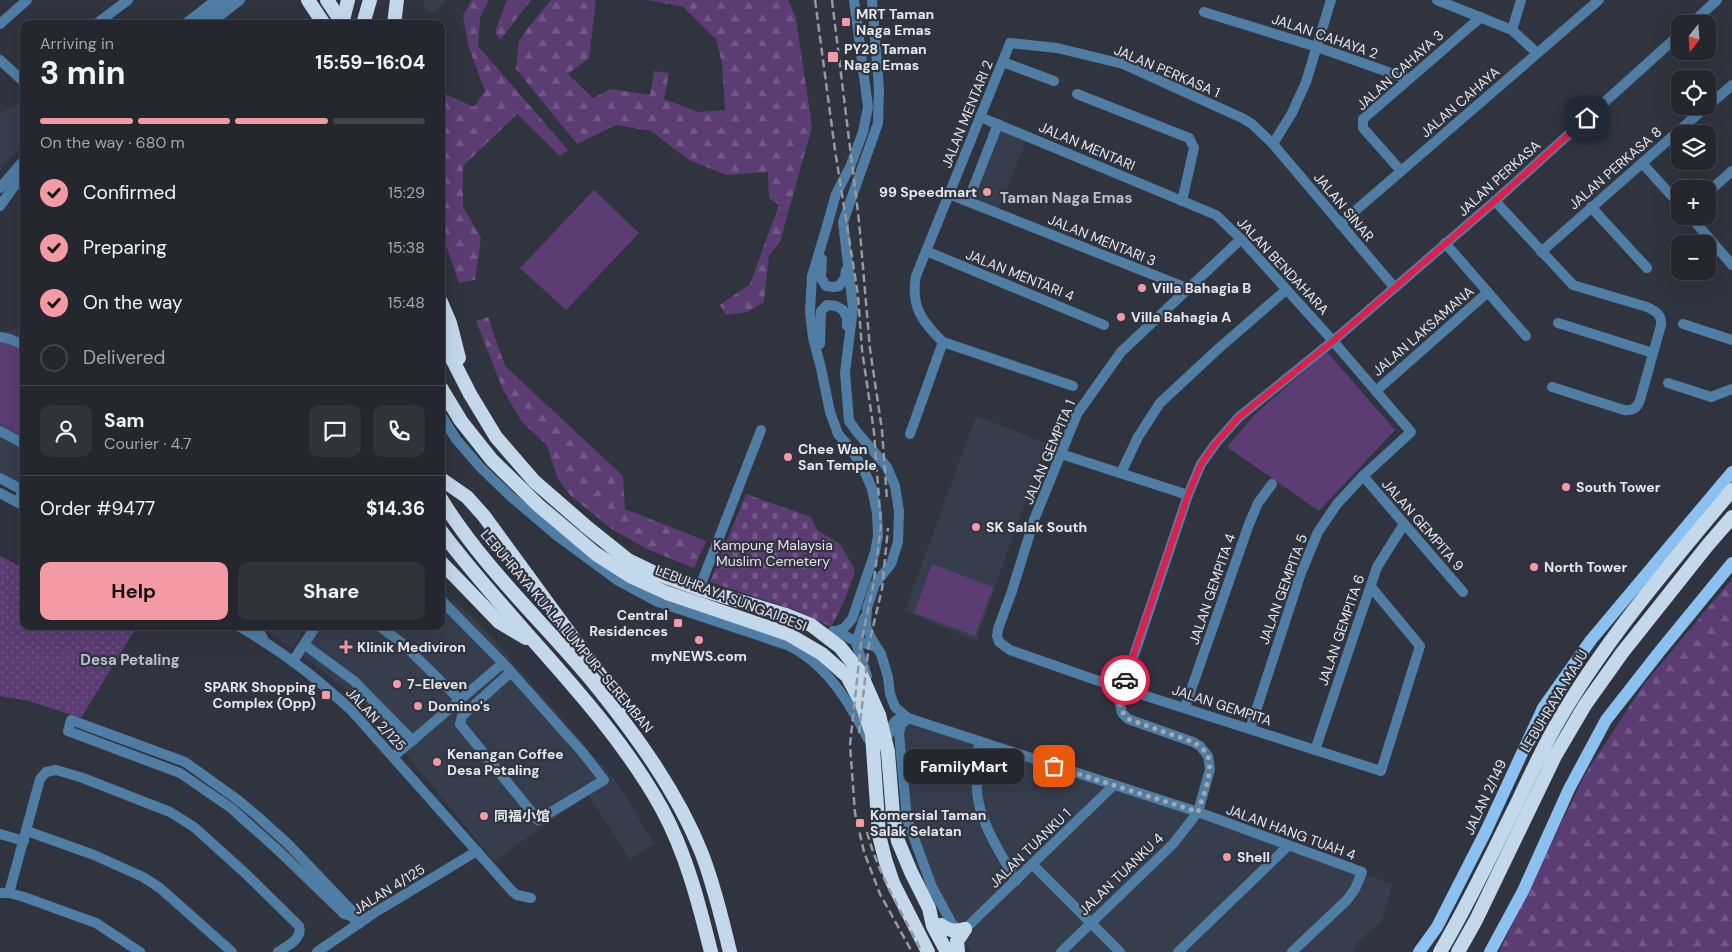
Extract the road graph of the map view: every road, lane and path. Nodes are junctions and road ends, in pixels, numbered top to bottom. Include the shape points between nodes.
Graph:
1 (26, 0) edge
2 (128, 0) edge
3 (216, 0) edge
4 (228, 0) edge
5 (240, 0) edge
6 (308, 0) edge
7 (327, 0) edge
8 (348, 0) edge
9 (397, 0) edge
10 (854, 0) edge
11 (872, 0) edge
12 (1331, 0) edge
13 (1437, 0) edge
14 (1521, 0) edge
15 (1599, 0) edge
16 (1717, 0) edge
17 (369, 3) edge
18 (1453, 3) edge
19 (1589, 4) edge
20 (1204, 12) dead end
21 (1701, 15) edge
22 (1481, 18) junction
23 (101, 20) edge
24 (190, 20) edge
25 (201, 20) edge
26 (214, 20) edge
27 (321, 20) edge
28 (340, 20) edge
29 (343, 20) edge
30 (365, 20) edge
31 (394, 20) edge
32 (0, 24) edge
33 (1512, 30) junction
34 (1671, 42) edge
35 (1010, 43) joint
36 (1317, 47) junction
37 (1537, 53) junction
38 (0, 60) edge
39 (1003, 62) junction
40 (20, 77) edge
41 (1408, 79) junction
42 (1054, 81) dead end
43 (1732, 85) edge
44 (1077, 94) dead end
45 (1716, 98) edge
46 (1697, 115) edge
47 (980, 117) junction
48 (998, 124) junction
49 (1273, 144) junction
50 (1642, 162) junction
51 (20, 165) edge
52 (1401, 171) junction
53 (1732, 171) edge
54 (20, 180) edge
55 (1716, 185) edge
56 (0, 188) edge
57 (949, 194) junction
58 (1671, 195) edge
59 (968, 201) junction
60 (1182, 201) junction
61 (1495, 201) junction
62 (0, 206) edge
63 (1591, 207) junction
64 (844, 222) junction
65 (1340, 224) junction
66 (1698, 225) edge
67 (827, 226) junction
68 (1241, 239) junction
69 (1446, 244) junction
70 (926, 251) junction
71 (1541, 252) junction
72 (1732, 265) edge
73 (1647, 268) dead end
74 (1394, 288) junction
75 (1189, 289) junction
76 (1286, 290) junction
77 (1488, 292) junction
78 (445, 311) edge
79 (1558, 322) dead end
80 (1683, 324) dead end
81 (1104, 325) dead end
82 (0, 336) edge
83 (1526, 336) dead end
84 (1732, 340) edge
85 (1333, 341) junction
86 (943, 342) junction
87 (20, 343) edge
88 (445, 345) edge
89 (847, 350) junction
90 (1653, 353) junction
91 (821, 368) junction
92 (463, 379) junction
93 (1668, 384) dead end
94 (1073, 386) dead end
95 (1552, 387) dead end
96 (1732, 389) edge
97 (1376, 390) junction
98 (445, 395) edge
99 (445, 421) edge
100 (761, 430) dead end
101 (0, 431) edge
102 (1411, 432) joint
103 (910, 434) dead end
104 (20, 442) edge
105 (1062, 454) junction
106 (1732, 472) edge
107 (1120, 473) junction
108 (1363, 476) junction
109 (0, 478) edge
110 (445, 482) edge
111 (1272, 484) dead end
112 (20, 489) edge
113 (1732, 490) edge
114 (0, 493) edge
115 (1188, 495) junction
116 (20, 503) edge
117 (445, 504) edge
118 (1732, 517) edge
119 (1404, 524) junction
120 (445, 536) edge
121 (1732, 563) edge
122 (445, 566) edge
123 (1370, 587) junction
124 (699, 589) junction
125 (1463, 592) dead end
126 (445, 604) edge
127 (867, 608) junction
128 (811, 625) junction
129 (245, 630) edge
130 (259, 630) edge
131 (314, 630) edge
132 (384, 630) edge
133 (841, 630) junction
134 (264, 641) junction
135 (534, 641) junction
136 (857, 641) junction
137 (999, 642) joint
138 (305, 645) junction
139 (876, 647) junction
140 (293, 662) junction
141 (503, 663) junction
142 (511, 672) junction
143 (1122, 687) junction
144 (460, 700) junction
145 (1185, 708) junction
146 (620, 718) junction
147 (908, 718) junction
148 (1250, 729) junction
149 (888, 734) junction
150 (413, 741) junction
151 (979, 741) junction
152 (874, 748) junction
153 (1315, 750) junction
154 (888, 752) junction
155 (393, 757) junction
156 (1114, 785) junction
157 (1198, 812) junction
158 (878, 814) junction
159 (27, 831) junction
160 (0, 834) edge
161 (24, 841) junction
162 (1288, 846) junction
163 (477, 851) junction
164 (1033, 864) junction
165 (1016, 881) junction
166 (5, 893) edge
167 (531, 898) dead end
168 (929, 908) junction
169 (349, 913) junction
170 (374, 913) junction
171 (1091, 922) junction
172 (359, 924) junction
173 (941, 925) junction
174 (962, 930) junction
175 (341, 936) junction
176 (140, 952) edge
177 (232, 952) edge
178 (278, 952) edge
179 (317, 952) edge
180 (711, 952) edge
181 (730, 952) edge
182 (928, 952) edge
183 (936, 952) edge
184 (947, 952) edge
185 (958, 952) edge
186 (1060, 952) edge
187 (1120, 952) edge
188 (1178, 952) edge
189 (1292, 952) edge
190 (1420, 952) edge
191 (1440, 952) edge
192 (1458, 952) edge
193 (1490, 952) edge

1 - 32 street
2 - 23 street
3 - 24 street
4 - 25 street
5 - 26 street
6 - 27 highway
7 - 28 highway
8 - 29 highway, bridge
9 - 31 highway
10 - 67 street via 868,107 863,132 836,194
11 - 64 street via 879,88 878,123
12 - 36 street
13 - 18 street
14 - 33 street
15 - 19 street, JALAN CAHAYA
16 - 21 street
17 - 30 highway
18 - 22 street
19 - 37 street, JALAN CAHAYA
20 - 36 street, JALAN CAHAYA 2
22 - 33 street
22 - 41 street, JALAN CAHAYA 3
33 - 37 street
34 - 61 street, JALAN PERKASA
35 - 39 street, JALAN MENTARI 2
35 - 49 street, JALAN PERKASA 1 via 1057,48 1123,64 1242,118
36 - 41 street, JALAN CAHAYA 2
36 - 49 street via 1306,82
37 - 52 street, JALAN CAHAYA
38 - 40 street
39 - 42 street
39 - 47 street, JALAN MENTARI 2
41 - 52 street, JALAN CAHAYA 3 via 1362,122 1363,128
43 - 45 street, JALAN PERKASA 8
44 - 60 street via 1189,138 1194,148
46 - 50 street, JALAN PERKASA 8
47 - 48 street, JALAN MENTARI
47 - 57 street, JALAN MENTARI 2
48 - 59 street
48 - 60 street, JALAN MENTARI
49 - 65 street, JALAN SINAR
50 - 58 street
50 - 63 street, JALAN PERKASA 8
51 - 56 street
52 - 65 street, JALAN CAHAYA
53 - 55 street
54 - 62 street
57 - 59 street, JALAN MENTARI 3
57 - 70 street, JALAN MENTARI 2
59 - 75 street, JALAN MENTARI 3
60 - 68 street, JALAN BENDAHARA via 1216,215
61 - 69 street, JALAN PERKASA
61 - 71 street
63 - 71 street, JALAN PERKASA 8
63 - 73 street
64 - 67 street via 845,278 840,286 834,287 826,286 821,278
64 - 89 street via 853,308
65 - 74 street, JALAN SINAR
66 - 72 street
67 - 91 street via 812,276 810,311
68 - 75 street, JALAN GEMPITA 1
68 - 76 street, JALAN BENDAHARA
69 - 74 street, JALAN PERKASA
69 - 77 street
70 - 81 street, JALAN MENTARI 4
70 - 86 street, JALAN MENTARI 2 via 916,276 914,298 923,321
71 - 90 street via 1574,286 1658,313 1661,321
74 - 85 street, JALAN PERKASA
75 - 105 street, JALAN GEMPITA 1 via 1110,366 1077,414
76 - 85 street, JALAN BENDAHARA
76 - 107 street via 1160,403
77 - 83 street
77 - 97 street, JALAN LAKSAMANA
78 - 92 highway
79 - 90 street
80 - 84 street
82 - 87 street
85 - 97 street, JALAN BENDAHARA
85 - 115 street, JALAN PERKASA via 1239,417 1201,464
86 - 94 street, JALAN MENTARI 2
86 - 103 street
88 - 92 highway, LEBUHRAYA SUNGAI BESI
89 - 91 street via 847,318 843,310 827,305 821,311 819,329
89 - 127 street via 845,373 849,421 888,467 899,511 898,542 891,564 876,584
90 - 95 street via 1640,400 1632,410
91 - 133 street via 838,434 864,470 877,513 875,552 852,619
92 - 124 highway, LEBUHRAYA SUNGAI BESI via 496,437 547,492 628,560
93 - 96 street via 1711,397
97 - 102 street, JALAN BENDAHARA
98 - 152 highway, LEBUHRAYA SUNGAI BESI via 492,460 596,554 632,577 667,593 788,634 822,654 847,676 862,704
99 - 152 street via 480,467 509,495 617,580 658,602 787,645 811,659 824,671 855,714
100 - 124 street
101 - 104 street
102 - 108 street, JALAN GEMPITA 5
105 - 107 street
105 - 137 street, JALAN GEMPITA 1 via 1034,520 998,629
106 - 190 main road, JALAN 2/149 via 1591,640 1543,708 1486,831
107 - 115 street
108 - 119 street, JALAN GEMPITA 9
108 - 148 street, JALAN GEMPITA 5 via 1337,504 1312,544
109 - 112 street
110 - 146 highway via 467,496 484,516 614,694
111 - 145 street, JALAN GEMPITA 4 via 1258,503 1249,524
113 - 191 highway, LEBUHRAYA MAJU via 1646,594 1582,681 1543,749 1465,910
114 - 116 street
115 - 143 street, JALAN PERKASA
117 - 146 highway, LEBUHRAYA KUALA LUMPUR–SEREMBAN via 522,603
118 - 192 highway, LEBUHRAYA MAJU via 1622,653 1585,705 1555,756
119 - 123 street, JALAN GEMPITA 6 via 1381,560
119 - 125 street, JALAN GEMPITA 9
120 - 135 highway
121 - 193 main road via 1606,720
122 - 135 highway via 499,622
123 - 153 street, JALAN GEMPITA 6
123 - 153 street, JALAN GEMPITA via 1420,648 1381,771
124 - 128 highway, LEBUHRAYA SUNGAI BESI
126 - 141 street
127 - 136 street
127 - 139 street via 866,626
128 - 133 street via 827,631
128 - 154 highway, LEBUHRAYA SUNGAI BESI via 840,647 860,672 879,715
129 - 134 street, JALAN 2/125
130 - 134 street
131 - 138 street
132 - 144 street
133 - 136 street
134 - 140 street, JALAN 2/125
135 - 180 highway via 634,764 663,810 701,913
136 - 139 street
136 - 149 street via 858,653 879,699
137 - 143 street, JALAN GEMPITA via 1010,650
138 - 140 street
138 - 150 street via 360,685
139 - 147 street via 881,654 895,707
140 - 155 street, JALAN 2/125 via 351,710
141 - 142 street
141 - 144 street
142 - 142 street via 604,780 538,820 460,724 462,716
143 - 145 street, JALAN GEMPITA
143 - 157 street, JALAN PERKASA via 1118,700 1122,713 1128,719 1193,742 1208,756 1210,768
144 - 150 street
145 - 148 street, JALAN GEMPITA
146 - 181 highway, LEBUHRAYA KUALA LUMPUR–SEREMBAN via 652,760 698,845
147 - 149 street via 895,720
147 - 151 street, JALAN HANG TUAH 4
147 - 174 street via 899,733 907,819 932,887 952,924
148 - 153 street, JALAN GEMPITA
149 - 154 street
150 - 155 street
151 - 156 street, JALAN HANG TUAH 4
151 - 165 street via 977,791 981,810
152 - 158 highway, LEBUHRAYA SUNGAI BESI
154 - 168 highway, LEBUHRAYA SUNGAI BESI via 898,841
155 - 163 street, JALAN 2/125
156 - 157 street, JALAN HANG TUAH 4
156 - 164 street, JALAN TUANKU 1
157 - 162 street, JALAN HANG TUAH 4
157 - 171 street, JALAN TUANKU 4 via 1173,844
158 - 182 highway, LEBUHRAYA SUNGAI BESI via 879,835 893,883
158 - 183 highway via 903,884
159 - 161 street
159 - 177 street via 94,855 160,888
159 - 178 street via 40,778 46,772 56,770 163,809 194,827 296,923 300,930 298,937
160 - 161 street
161 - 166 street
162 - 188 street
162 - 189 street, JALAN HANG TUAH 4 via 1362,872 1346,900
163 - 167 street, JALAN 2/125 via 512,891
163 - 170 street, JALAN 4/125
164 - 165 street, JALAN TUANKU 1
164 - 171 street
165 - 174 street, JALAN TUANKU 1
166 - 176 street via 96,923
168 - 173 highway
168 - 184 highway, LEBUHRAYA SUNGAI BESI via 933,926
169 - 169 street via 288,844 238,800 185,762 71,720 68,731 180,773 231,808
169 - 170 street
169 - 172 street
169 - 175 street
170 - 172 street, JALAN 4/125
171 - 186 street, JALAN TUANKU 4
171 - 187 street
172 - 175 street, JALAN 4/125
173 - 174 highway via 947,930
173 - 185 highway
174 - 185 highway via 957,941
175 - 179 street, JALAN 4/125

